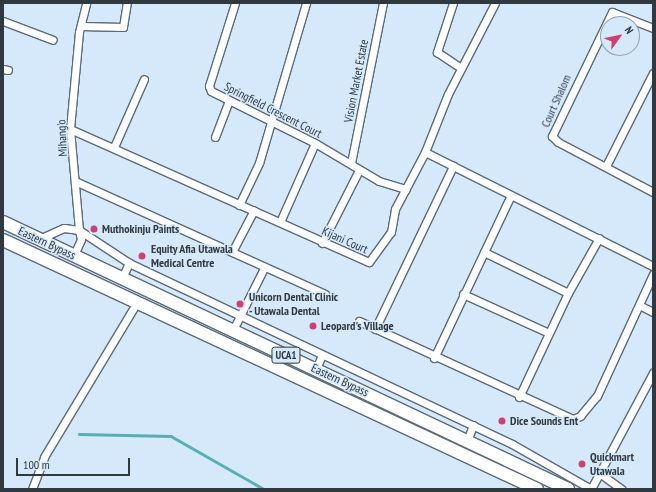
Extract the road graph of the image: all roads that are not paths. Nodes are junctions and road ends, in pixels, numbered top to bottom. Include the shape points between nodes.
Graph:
1 (86, 3) edge
2 (127, 3) edge
3 (235, 3) edge
4 (306, 3) edge
5 (384, 3) edge
6 (453, 3) edge
7 (495, 3) edge
8 (3, 21) edge
9 (81, 26) junction
10 (653, 28) edge
11 (53, 40) dead end
12 (461, 68) junction
13 (653, 73) edge
14 (144, 79) dead end
15 (229, 101) junction
16 (271, 123) junction
17 (70, 129) junction
18 (214, 137) dead end
19 (315, 143) junction
20 (114, 147) junction
21 (425, 152) junction
22 (351, 164) junction
23 (453, 166) junction
24 (606, 166) junction
25 (359, 170) junction
26 (76, 182) junction
27 (406, 189) junction
28 (653, 192) edge
29 (510, 197) junction
30 (239, 205) junction
31 (254, 210) junction
32 (3, 222) edge
33 (280, 222) junction
34 (79, 230) junction
35 (599, 238) junction
36 (39, 239) junction
37 (3, 240) edge
38 (322, 243) junction
39 (232, 252) junction
40 (484, 252) junction
41 (74, 255) junction
42 (129, 263) junction
43 (653, 266) edge
44 (264, 268) junction
45 (653, 274) edge
46 (122, 278) junction
47 (568, 293) junction
48 (325, 294) dead end
49 (463, 294) junction
50 (137, 302) junction
51 (641, 306) junction
52 (653, 312) edge
53 (240, 314) junction
54 (359, 321) dead end
55 (375, 329) junction
56 (233, 330) junction
57 (549, 333) junction
58 (322, 355) junction
59 (434, 358) junction
60 (316, 369) junction
61 (653, 373) edge
62 (362, 390) junction
63 (519, 396) junction
64 (356, 406) junction
65 (473, 425) junction
66 (467, 441) junction
67 (598, 472) junction
68 (32, 489) edge
69 (537, 489) edge
70 (568, 489) edge
71 (591, 489) edge
72 (621, 489) edge

1 - 9 street, Mihang'o
2 - 9 street via 123,27
3 - 15 street, Springfield Crescent Court via 209,86
4 - 16 street
5 - 22 street, Vision Market Estate
6 - 12 street via 437,52
7 - 12 street, Kijani Court
8 - 11 street
9 - 17 street, Mihang'o
10 - 24 street, Court Shalom via 612,12 552,131 558,142
12 - 21 street, Kijani Court
13 - 24 street
14 - 20 street
15 - 16 street, Springfield Crescent Court
15 - 18 street
16 - 19 street, Springfield Crescent Court
16 - 30 street via 259,163
17 - 20 street, Kijani Court
17 - 26 street, Mihang'o
19 - 22 street, Springfield Crescent Court
19 - 33 street
20 - 30 street, Kijani Court
21 - 23 street
21 - 27 street, Kijani Court
22 - 25 street, Springfield Crescent Court
23 - 29 street
23 - 55 street
24 - 28 street, Court Shalom
25 - 27 street, Springfield Crescent Court via 378,181
25 - 38 street
26 - 34 street, Mihang'o
26 - 39 street
27 - 38 street, Kijani Court via 395,209 391,232 369,262
29 - 35 street
29 - 40 street
30 - 31 street, Kijani Court
31 - 33 street, Kijani Court
31 - 39 street
32 - 36 main road, Eastern Bypass / UCA1
33 - 38 street, Kijani Court
34 - 36 street via 64,228
34 - 41 street, Mihang'o via 81,239
34 - 42 street
35 - 43 street
35 - 47 street
36 - 41 main road, Eastern Bypass / UCA1
37 - 50 main road, Eastern Bypass / UCA1
39 - 44 street
40 - 47 street
40 - 49 street
41 - 46 main road, Eastern Bypass / UCA1
42 - 46 street
42 - 53 street
44 - 48 street
44 - 53 street
45 - 51 street
46 - 56 main road, Eastern Bypass / UCA1
47 - 57 street
49 - 57 street
49 - 59 street
50 - 64 main road, Eastern Bypass / UCA1
50 - 68 street via 44,457
51 - 52 street
51 - 63 street via 597,396 580,416 569,418
53 - 56 street
53 - 58 street
54 - 55 street
55 - 59 street
56 - 60 main road, Eastern Bypass / UCA1
57 - 63 street
58 - 60 street
58 - 65 street
59 - 63 street
60 - 62 main road, Eastern Bypass / UCA1
61 - 67 street
62 - 64 main road
62 - 66 main road, Eastern Bypass / UCA1
64 - 69 main road, Eastern Bypass / UCA1
65 - 66 street
65 - 71 street
66 - 70 main road, Eastern Bypass / UCA1
67 - 71 street
67 - 72 street

